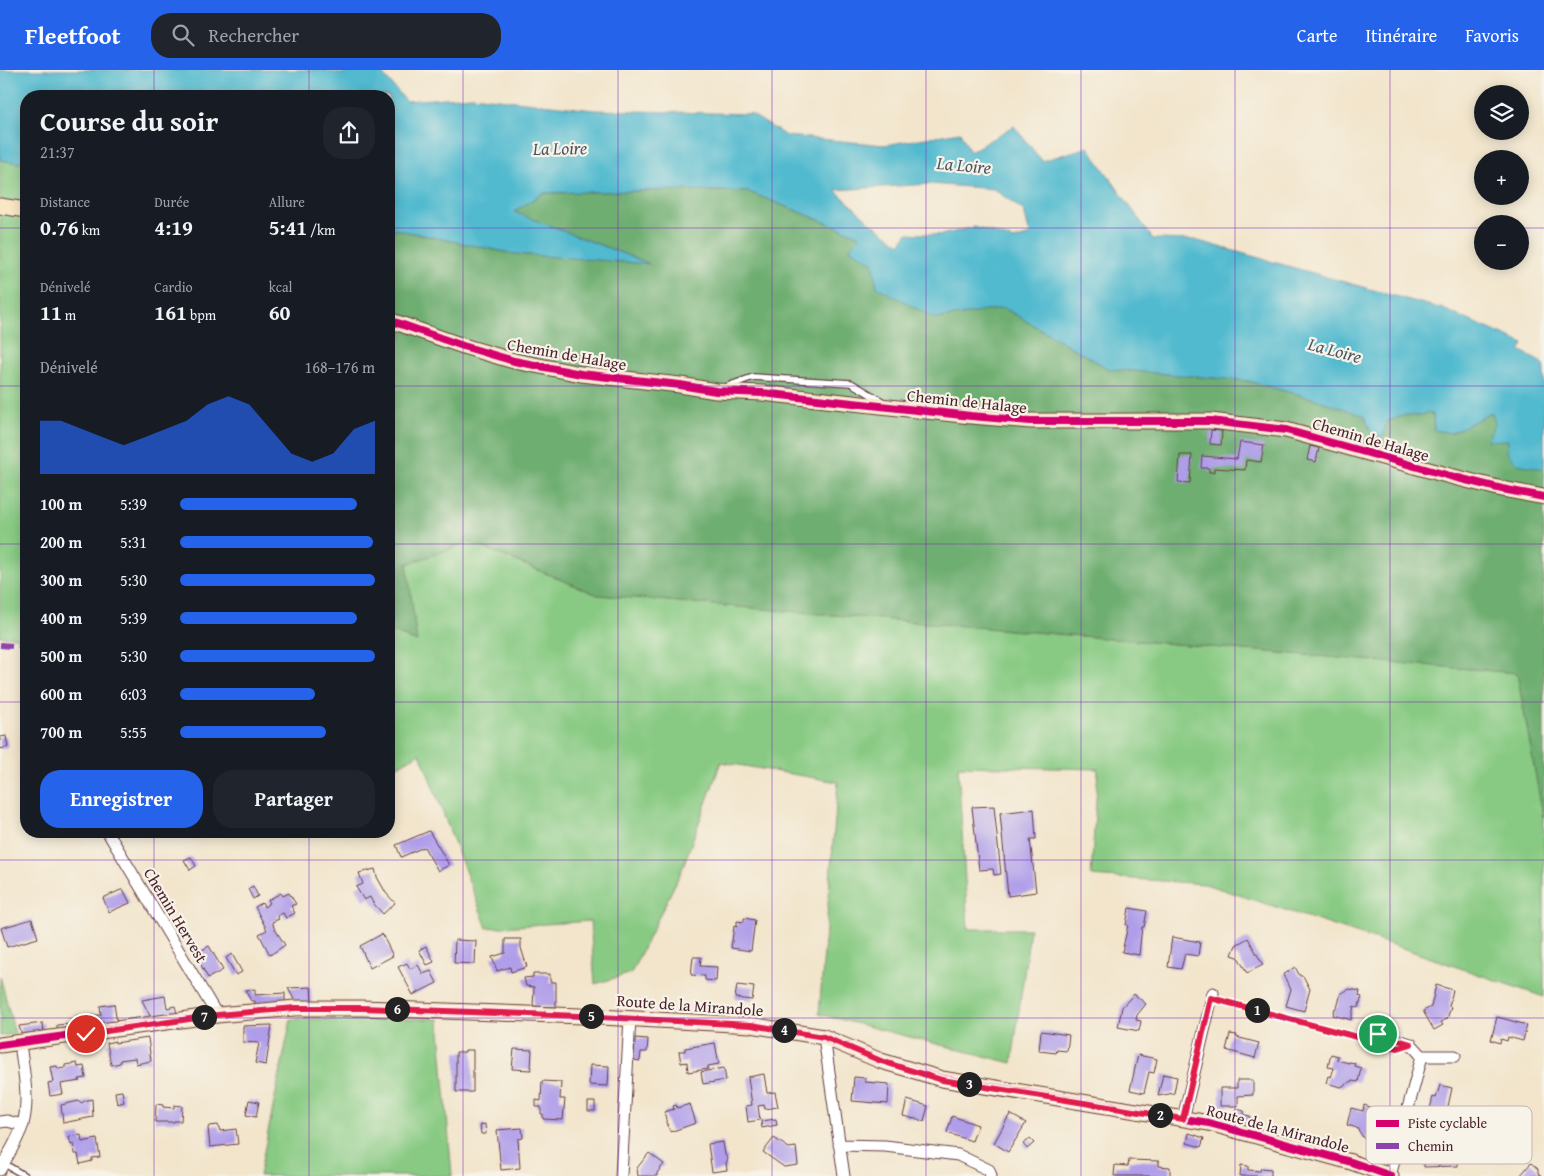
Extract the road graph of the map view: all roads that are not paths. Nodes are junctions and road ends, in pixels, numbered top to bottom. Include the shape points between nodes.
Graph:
1 (0, 206) edge
2 (20, 209) edge
3 (395, 322) edge
4 (1544, 497) edge
5 (111, 838) edge
6 (1212, 996) road end
7 (217, 1015) junction
8 (630, 1018) junction
9 (824, 1037) junction
10 (1374, 1037) road end
11 (20, 1043) junction
12 (0, 1045) edge
13 (1422, 1056) junction
14 (1455, 1056) dead end
15 (1409, 1106) edge
16 (1183, 1119) junction
17 (0, 1122) edge
18 (23, 1125) junction
19 (839, 1145) junction
20 (2, 1166) edge
21 (25, 1176) edge
22 (621, 1176) edge
23 (844, 1176) edge
24 (991, 1176) edge
25 (1391, 1176) edge

1 - 2 street
3 - 4 street, Chemin de Halage via 514,361 580,374 716,391 1030,421 1211,421 1286,430 1450,476
5 - 7 street, Chemin Hervest
6 - 16 street
7 - 8 street, Route de la Mirandole via 295,1008 362,1008
7 - 11 street, Route de la Mirandole
8 - 9 street, Route de la Mirandole via 751,1025
8 - 22 street
9 - 16 street, Route de la Mirandole via 881,1061 942,1080
9 - 19 street
10 - 13 street via 1411,1044
11 - 12 street, Route de la Mirandole
11 - 18 street via 27,1102
13 - 14 street
13 - 15 street
16 - 25 street, Route de la Mirandole via 1342,1159
17 - 18 street
18 - 20 street
19 - 23 street
19 - 24 street via 885,1146 958,1155 989,1170
20 - 21 lane

